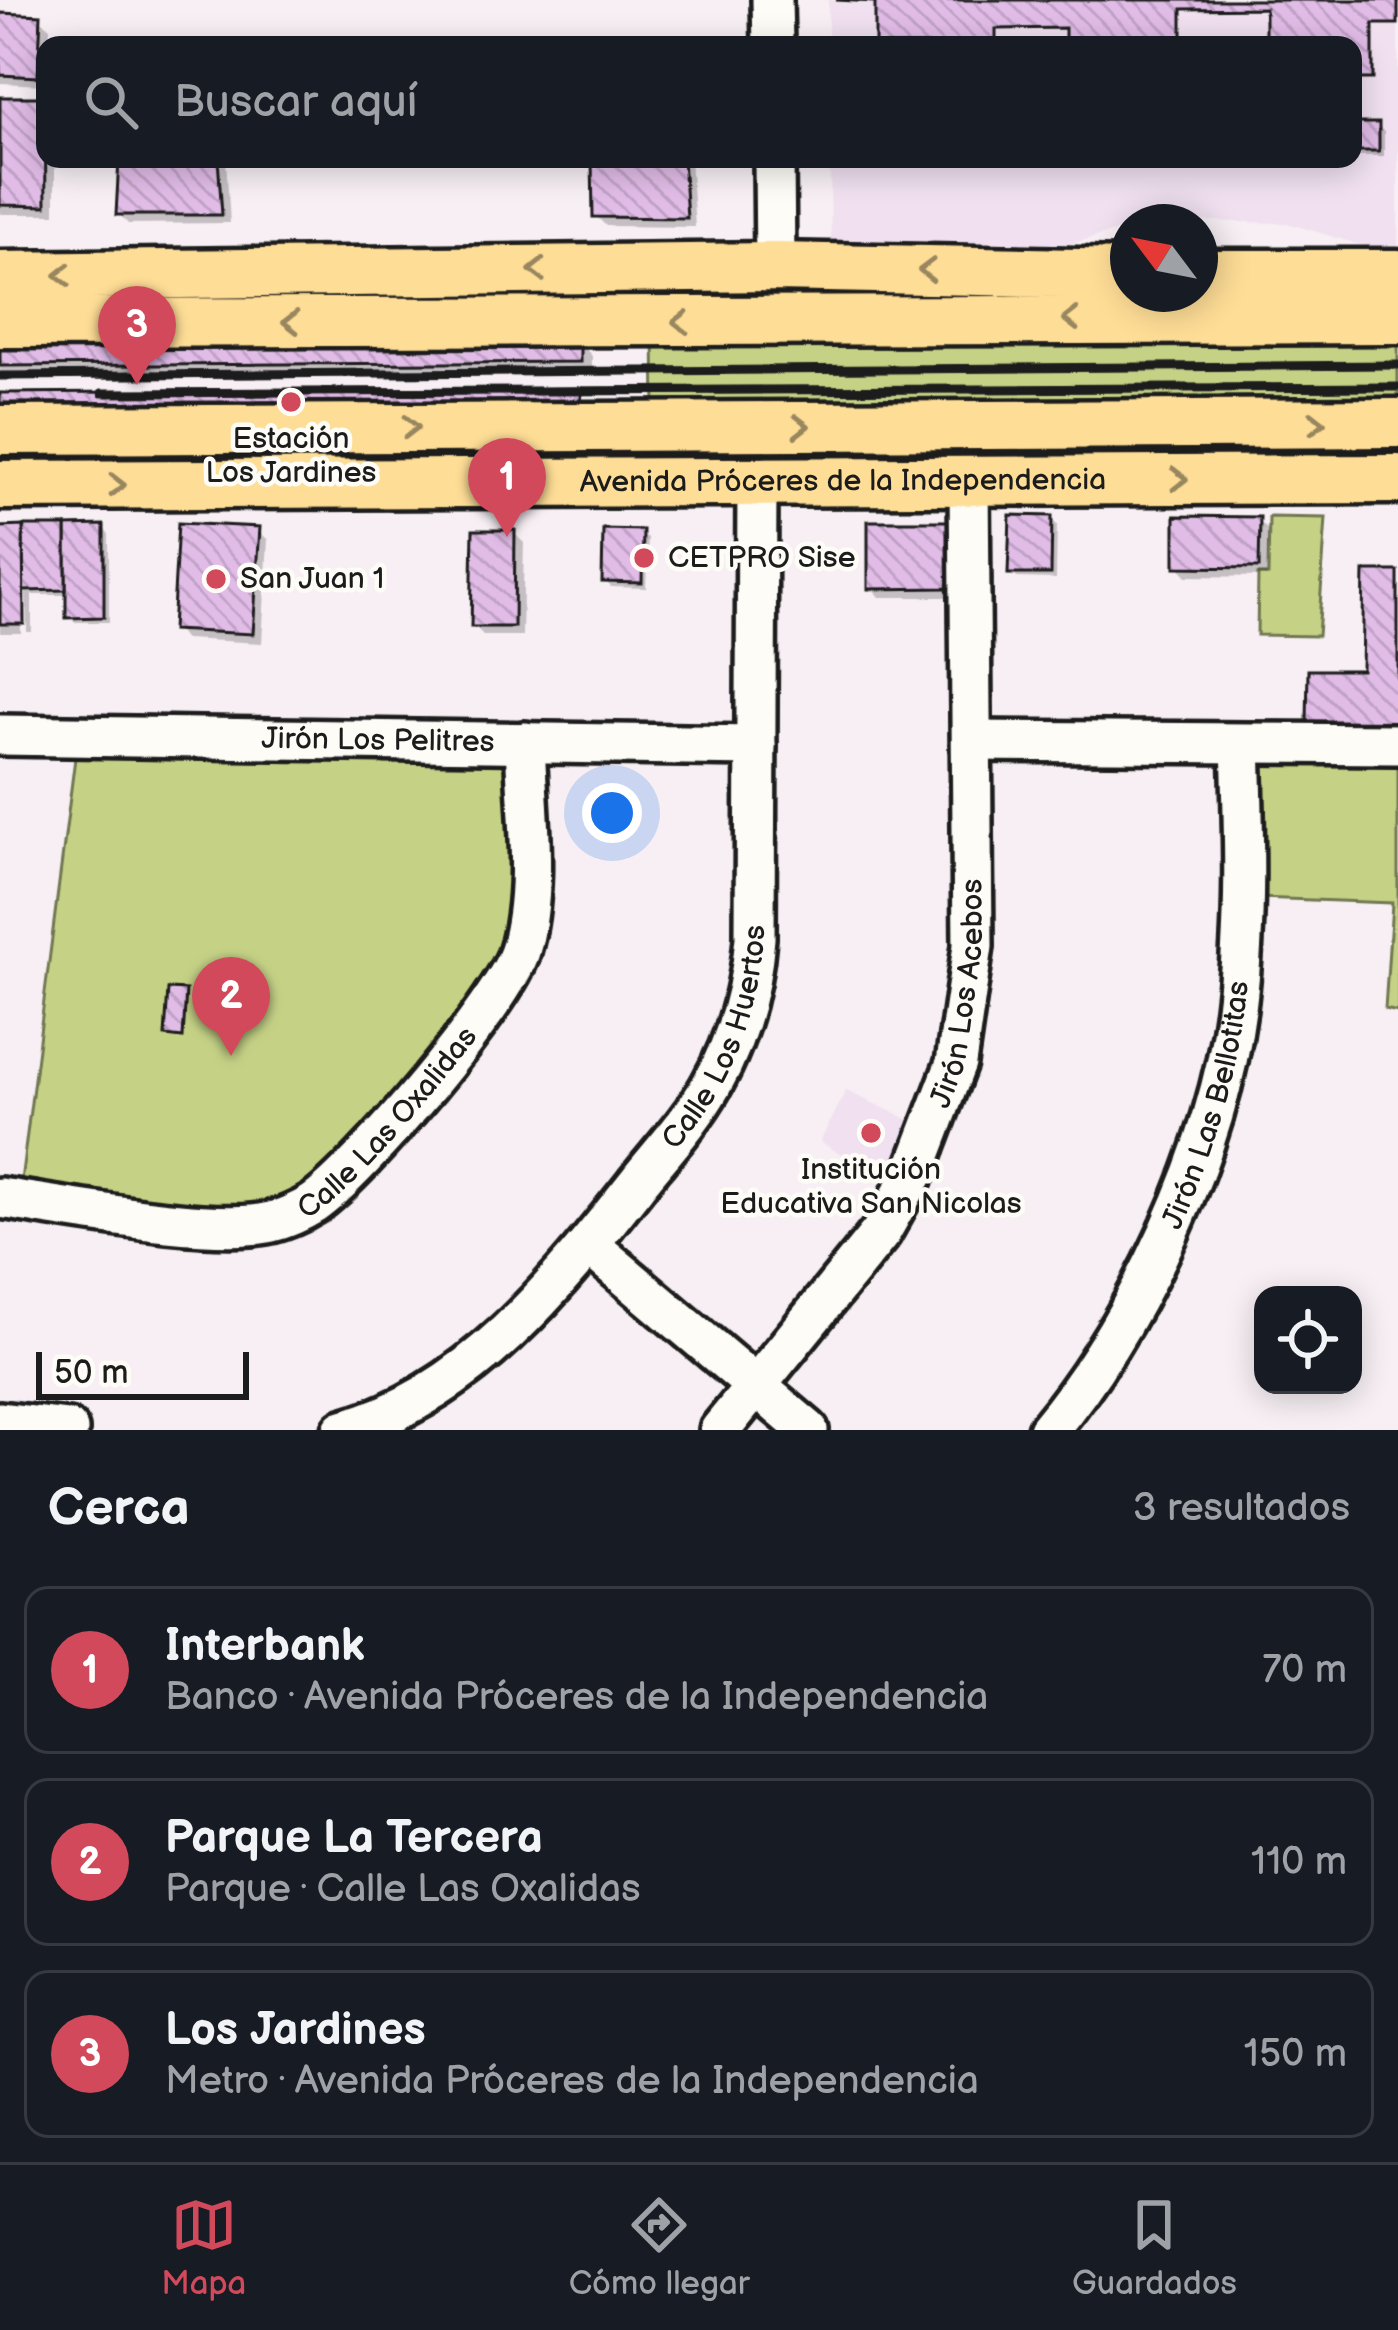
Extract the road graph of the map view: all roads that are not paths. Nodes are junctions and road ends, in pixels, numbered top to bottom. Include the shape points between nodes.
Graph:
1 (772, 0) edge
2 (773, 36) edge
3 (774, 168) edge
4 (775, 267) junction
5 (1110, 274) edge
6 (1218, 274) edge
7 (1398, 274) edge
8 (0, 276) edge
9 (1398, 319) edge
10 (0, 323) edge
11 (1398, 423) edge
12 (0, 430) edge
13 (1398, 479) edge
14 (757, 482) junction
15 (969, 482) junction
16 (0, 485) edge
17 (0, 735) edge
18 (973, 741) junction
19 (525, 742) junction
20 (1241, 744) junction
21 (1398, 744) edge
22 (756, 746) junction
23 (0, 1198) edge
24 (589, 1245) junction
25 (759, 1387) junction
26 (0, 1422) edge
27 (68, 1430) edge
28 (343, 1430) edge
29 (720, 1430) edge
30 (808, 1430) edge
31 (1048, 1430) edge

1 - 2 street
3 - 4 street
5 -> 4 main road
4 -> 8 main road
6 - 7 main road
9 -> 10 main road
12 -> 11 main road, Avenida Próceres de la Independencia
15 -> 13 main road, Avenida Próceres de la Independencia
14 - 15 main road, Avenida Próceres de la Independencia
16 -> 14 main road, Avenida Próceres de la Independencia
14 - 22 street, Calle Los Huertos
15 - 18 street, Jirón Los Acebos
17 - 19 street, Jirón Los Pelitres
18 - 20 street
18 - 25 street, Jirón Los Acebos via 973,946 940,1116 881,1232
19 - 22 street, Jirón Los Pelitres
19 - 23 street, Calle Las Oxalidas via 529,905 519,955 492,1002 312,1204 272,1222 224,1226
20 - 21 street
20 - 31 street, Jirón Las Bellotitas via 1246,883 1235,1013 1218,1086 1195,1163 1118,1336
22 - 24 street, Calle Los Huertos via 751,990 711,1087
24 - 25 street
24 - 28 street, Calle Los Huertos via 450,1380 410,1406
25 - 29 street, Jirón Los Acebos
25 - 30 street
26 - 27 street

